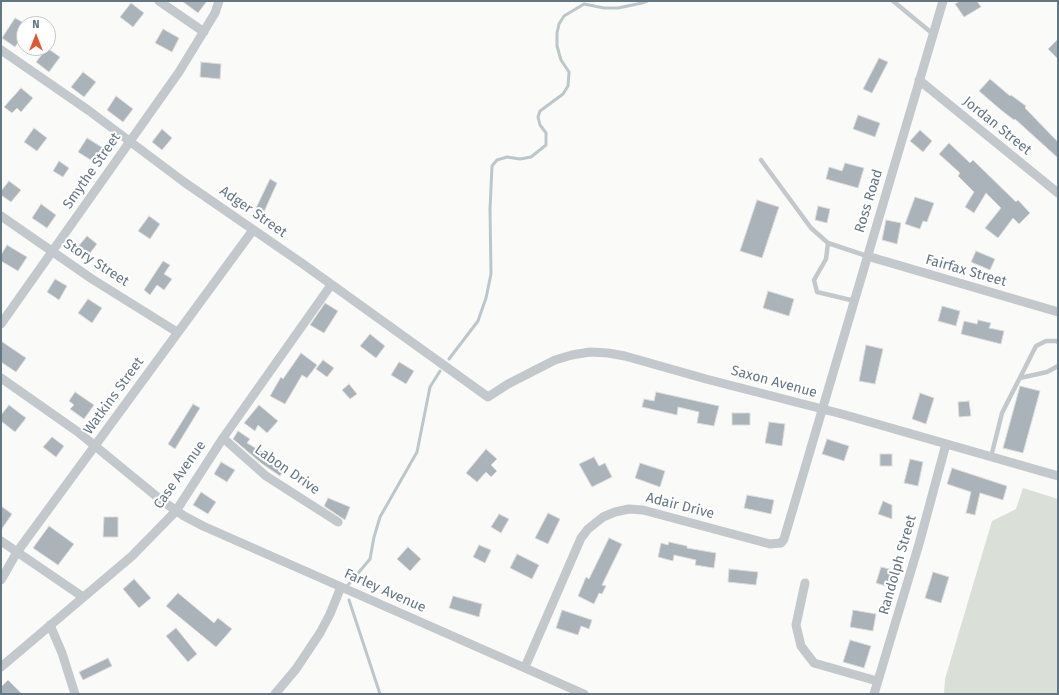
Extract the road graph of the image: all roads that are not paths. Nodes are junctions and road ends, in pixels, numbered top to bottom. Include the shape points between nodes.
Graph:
1 (159, 1) edge
2 (219, 1) edge
3 (893, 1) edge
4 (943, 1) edge
5 (204, 32) junction
6 (933, 34) junction
7 (1, 50) edge
8 (919, 80) junction
9 (130, 141) junction
10 (761, 160) dead end
11 (1058, 193) edge
12 (1, 216) edge
13 (253, 230) junction
14 (828, 243) junction
15 (52, 251) junction
16 (867, 256) junction
17 (332, 285) junction
18 (854, 301) junction
19 (1058, 312) edge
20 (1, 324) edge
21 (177, 332) junction
22 (1058, 342) edge
23 (1058, 366) edge
24 (1, 378) edge
25 (1020, 378) junction
26 (488, 397) joint
27 (823, 409) junction
28 (223, 438) junction
29 (946, 444) junction
30 (95, 445) junction
31 (991, 457) junction
32 (1058, 476) edge
33 (176, 510) junction
34 (338, 522) dead end
35 (1, 541) edge
36 (17, 552) junction
37 (1, 580) edge
38 (804, 583) dead end
39 (341, 587) junction
40 (83, 597) junction
41 (50, 624) junction
42 (1, 667) edge
43 (525, 667) junction
44 (877, 680) junction
45 (75, 694) edge
46 (275, 694) edge
47 (584, 694) edge
48 (874, 694) edge

1 - 5 street
2 - 5 street, Smythe Street
3 - 6 lane
4 - 6 street, Ross Road
5 - 9 street, Smythe Street
6 - 8 street, Ross Road
7 - 9 street, Adger Street
8 - 11 street, Jordan Street
8 - 16 street, Ross Road
9 - 13 street, Adger Street
9 - 15 street, Smythe Street
10 - 14 lane via 811,228
12 - 15 street, Story Street
13 - 17 street, Adger Street
13 - 21 street, Watkins Street
14 - 16 lane
14 - 18 lane via 826,259 814,280 817,292
15 - 20 street, Smythe Street
15 - 21 street, Story Street
16 - 18 street, Ross Road
16 - 19 street, Fairfax Street
17 - 26 street, Adger Street
17 - 28 street, Case Avenue
18 - 27 street, Ross Road
21 - 30 street, Watkins Street
22 - 25 lane via 1046,341 1036,346
23 - 25 lane via 1047,372
24 - 30 street, Farley Avenue
25 - 31 lane via 1002,413
26 - 27 street, Saxon Avenue via 556,360 590,352 625,356
27 - 29 street, Saxon Avenue
27 - 43 street, Adair Drive via 781,543 770,544 643,510 629,509 603,517 581,538
28 - 33 street, Case Avenue
28 - 34 street, Labon Drive via 266,476
29 - 31 street, Saxon Avenue
29 - 44 street, Randolph Street via 920,544
30 - 33 street, Farley Avenue
30 - 36 street, Watkins Street
31 - 32 street, Saxon Avenue
33 - 39 street, Farley Avenue via 203,526
33 - 40 street, Case Avenue via 132,556
35 - 36 street
36 - 37 street, Watkins Street
36 - 40 street
38 - 44 street via 796,625 801,646 814,663
39 - 43 street, Farley Avenue
39 - 46 street via 320,633 296,669
40 - 41 street, Case Avenue
41 - 42 street, Case Avenue
41 - 45 street
43 - 47 street, Farley Avenue
44 - 48 street, Randolph Street

